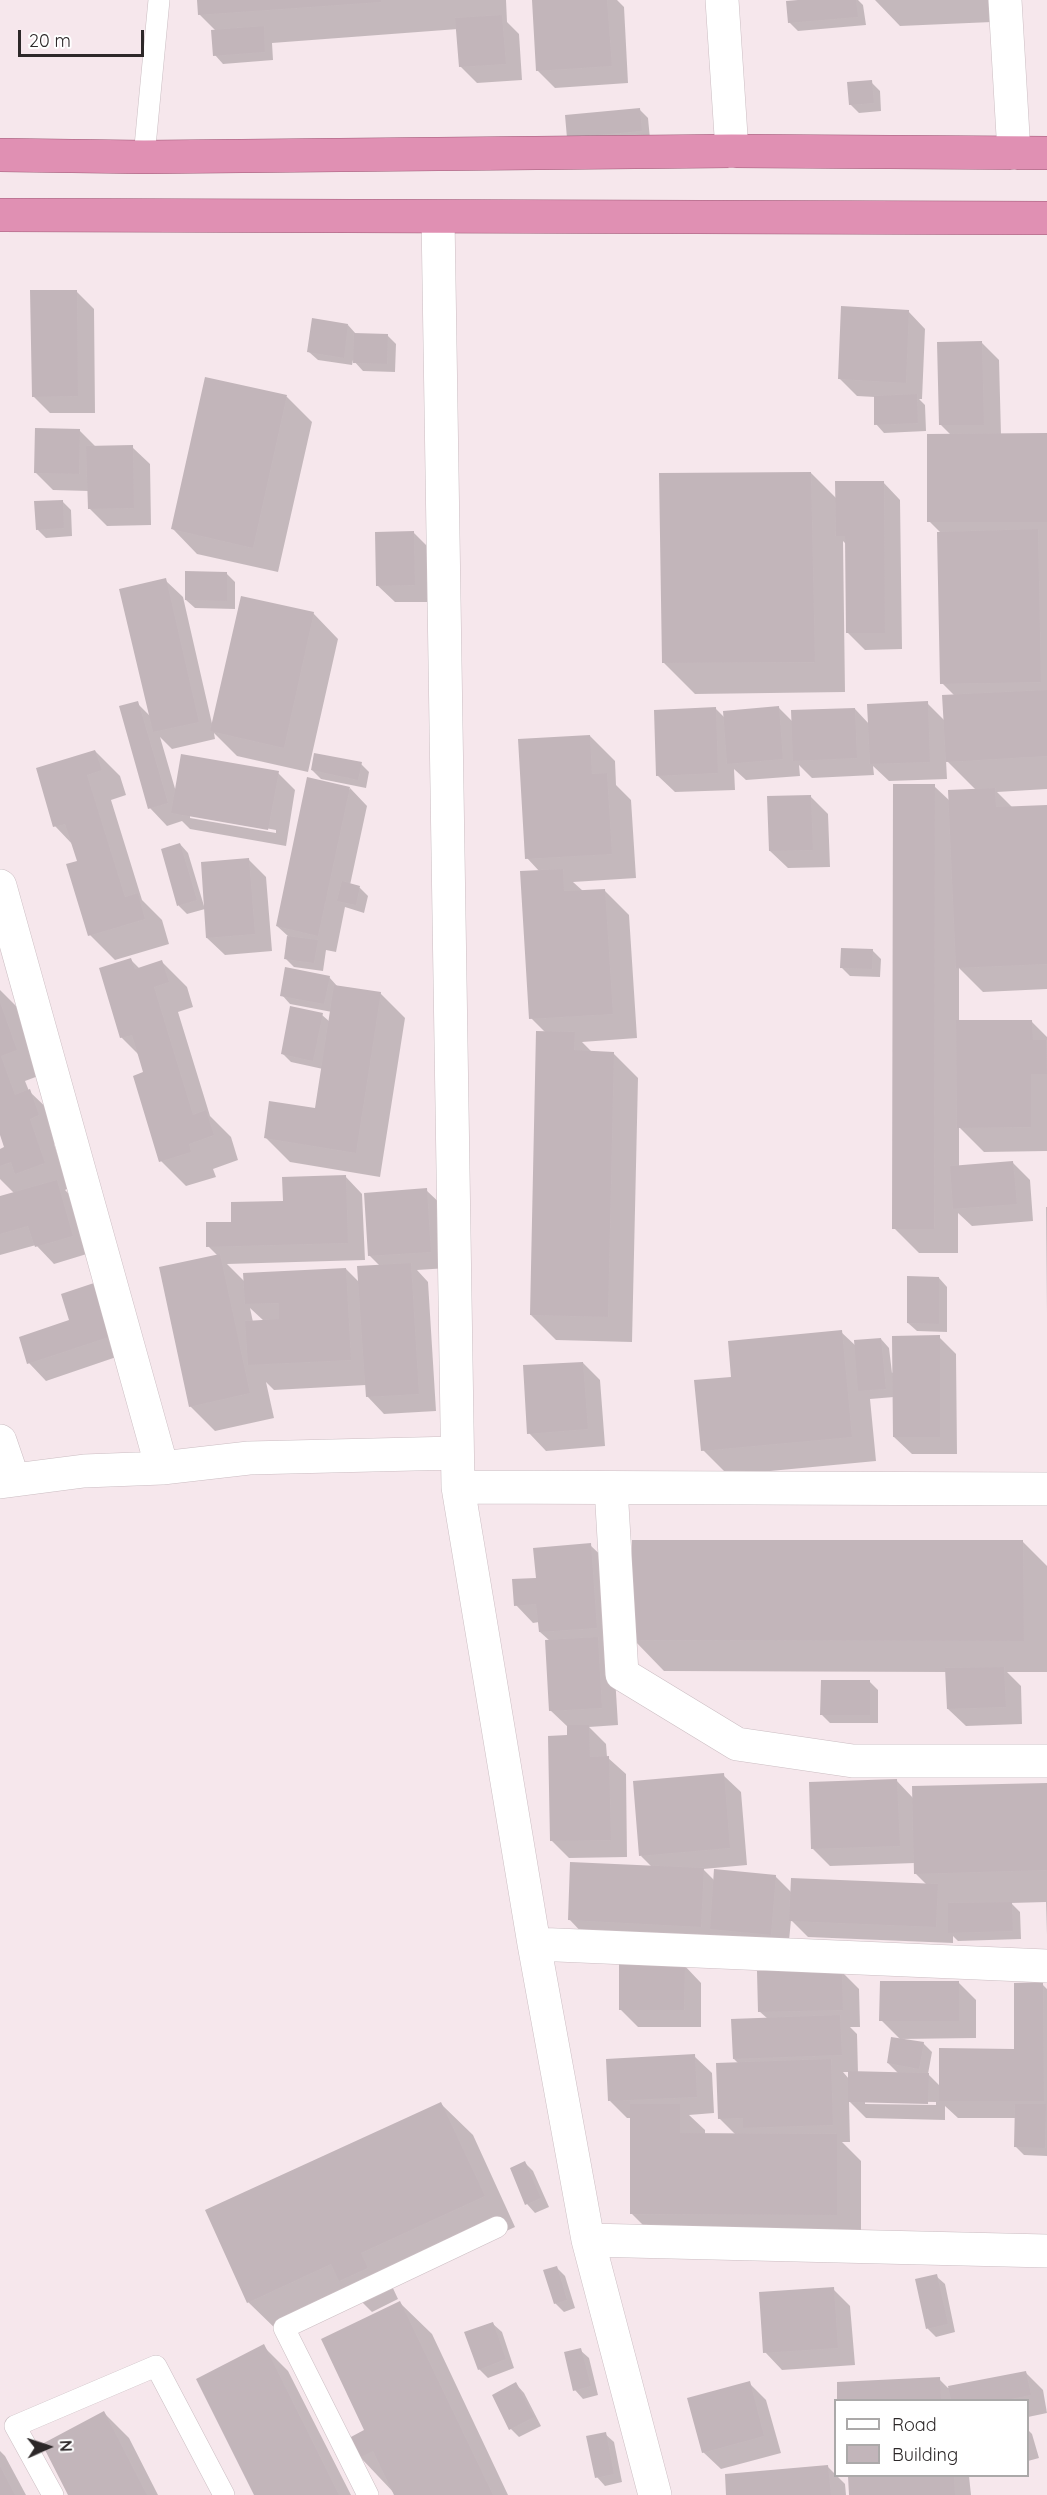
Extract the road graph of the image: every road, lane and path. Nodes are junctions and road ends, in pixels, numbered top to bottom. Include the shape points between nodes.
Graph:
1 (159, 0) edge
2 (722, 0) edge
3 (1005, 0) edge
4 (732, 150) junction
5 (1014, 153) junction
6 (1047, 153) edge
7 (0, 155) edge
8 (144, 158) junction
9 (0, 215) edge
10 (438, 217) junction
11 (1047, 218) edge
12 (0, 886) edge
13 (12, 969) edge
14 (0, 1441) edge
15 (456, 1453) junction
16 (162, 1468) junction
17 (7, 1480) edge
18 (458, 1487) junction
19 (611, 1488) junction
20 (1047, 1488) edge
21 (1047, 1761) edge
22 (534, 1944) junction
23 (1047, 1966) edge
24 (497, 2227) dead end
25 (588, 2240) junction
26 (1047, 2250) edge
27 (53, 2495) edge
28 (224, 2495) edge
29 (368, 2495) edge
30 (655, 2495) edge

1 - 8 lane
2 - 4 street
3 - 5 street
4 - 5 highway
4 - 8 highway
5 - 6 highway
7 - 8 highway
9 - 10 highway
10 - 11 highway
10 - 15 street
12 - 13 street
13 - 16 street
14 - 17 street
15 - 16 street via 249,1458
15 - 18 street
16 - 17 street via 84,1471
18 - 19 street
18 - 22 street
19 - 20 street
19 - 21 street via 622,1674 737,1744 853,1761
22 - 23 street
22 - 25 street
24 - 29 lane via 284,2328
25 - 26 street
25 - 30 street
27 - 28 lane via 15,2426 156,2366

